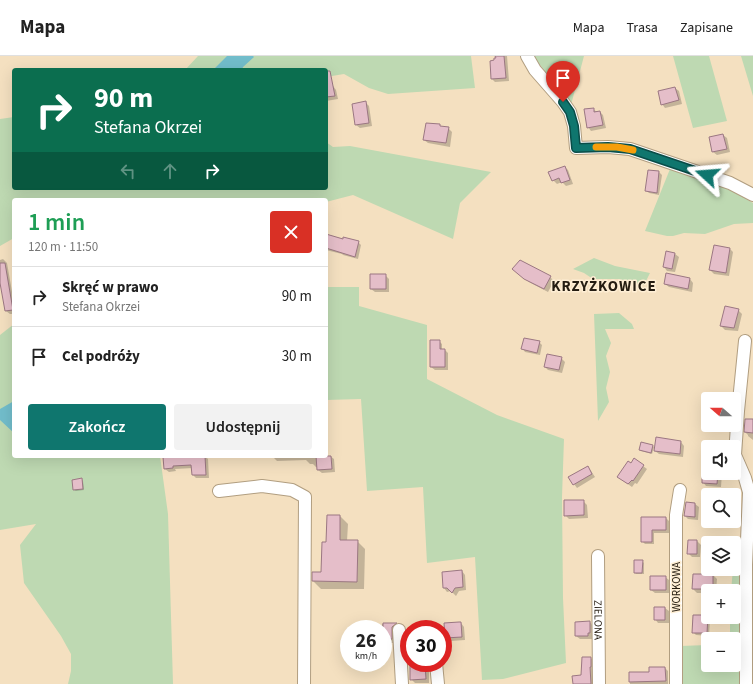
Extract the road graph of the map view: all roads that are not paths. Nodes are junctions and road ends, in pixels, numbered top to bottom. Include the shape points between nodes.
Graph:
1 (527, 56) edge
2 (753, 195) edge
3 (744, 341) dead end
4 (680, 490) dead end
5 (219, 491) dead end
6 (598, 556) dead end
7 (402, 672) edge
8 (437, 672) edge
9 (304, 684) edge
10 (402, 684) edge
11 (438, 684) edge
12 (599, 684) edge
13 (676, 684) edge
14 (746, 684) edge

1 - 2 street via 535,70 570,112 576,148 630,149 730,183
3 - 14 street via 735,455 749,492
4 - 13 street, WORKOWA via 676,515
5 - 9 street via 262,486 292,490 305,497
6 - 12 street, ZIELONA
7 - 10 street
8 - 11 street

